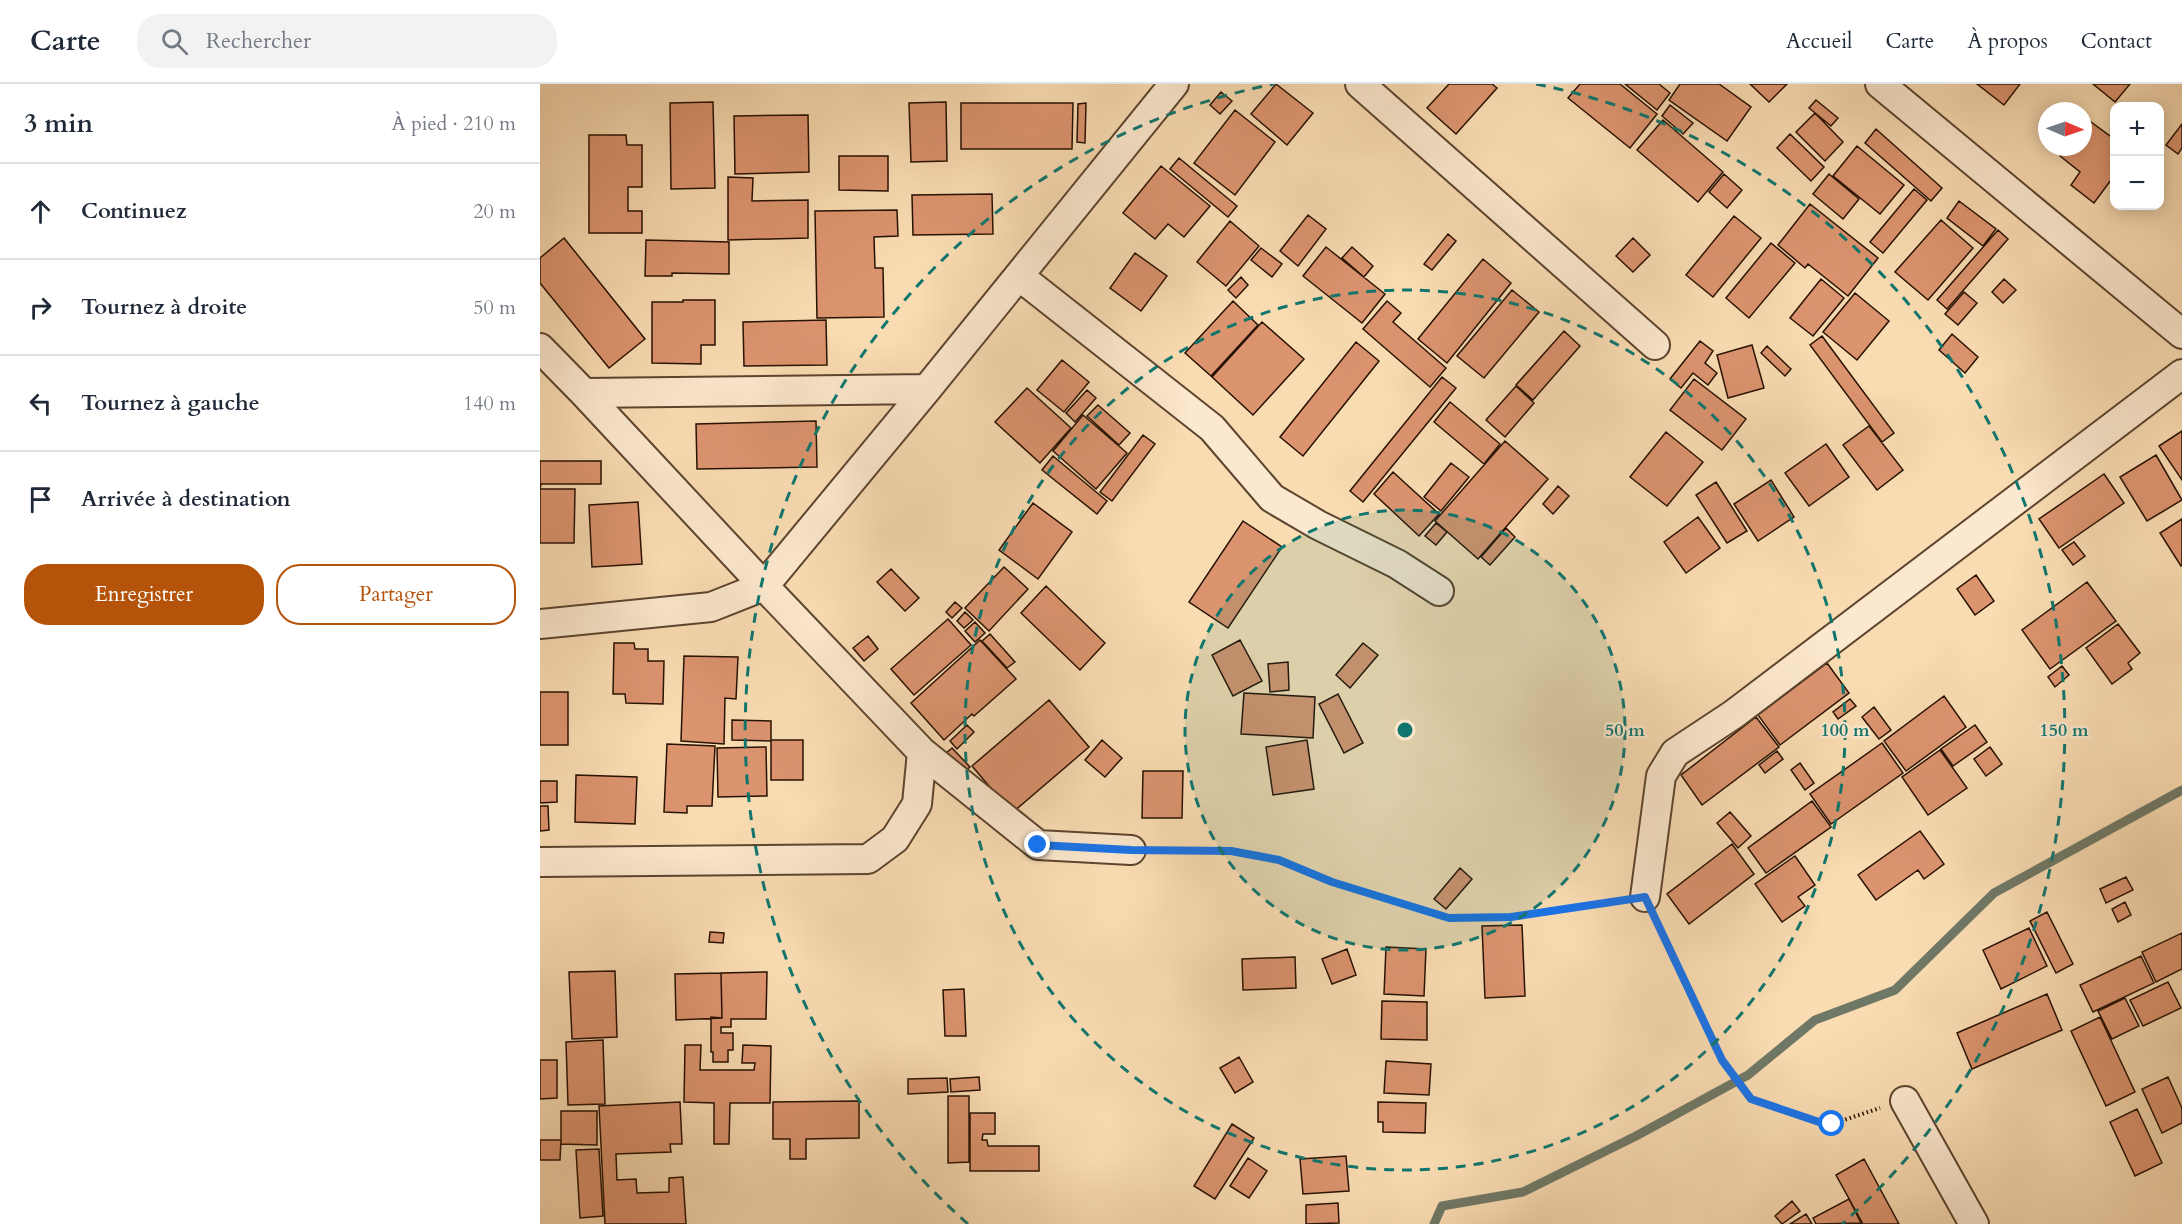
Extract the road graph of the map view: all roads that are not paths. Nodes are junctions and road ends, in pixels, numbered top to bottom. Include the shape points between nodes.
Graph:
1 (1174, 84) edge
2 (1360, 84) edge
3 (1880, 84) edge
4 (1019, 276) junction
5 (2182, 334) edge
6 (1655, 345) dead end
7 (540, 348) edge
8 (2182, 374) edge
9 (927, 389) junction
10 (584, 393) junction
11 (764, 586) junction
12 (1439, 591) dead end
13 (540, 624) edge
14 (922, 752) junction
15 (1131, 850) road end
16 (540, 862) edge
17 (1645, 897) road end
18 (1905, 1101) road end
19 (1974, 1224) edge

1 - 4 street
2 - 6 street
3 - 5 street
4 - 9 street
4 - 12 street via 1212,428 1272,498 1398,564
7 - 10 street
8 - 17 street via 1734,714 1676,753 1661,776
9 - 10 street
9 - 11 street
10 - 11 street
11 - 13 street via 711,608
11 - 14 street
14 - 15 street via 1038,845
14 - 16 street via 917,804 895,838 868,860
18 - 19 street

